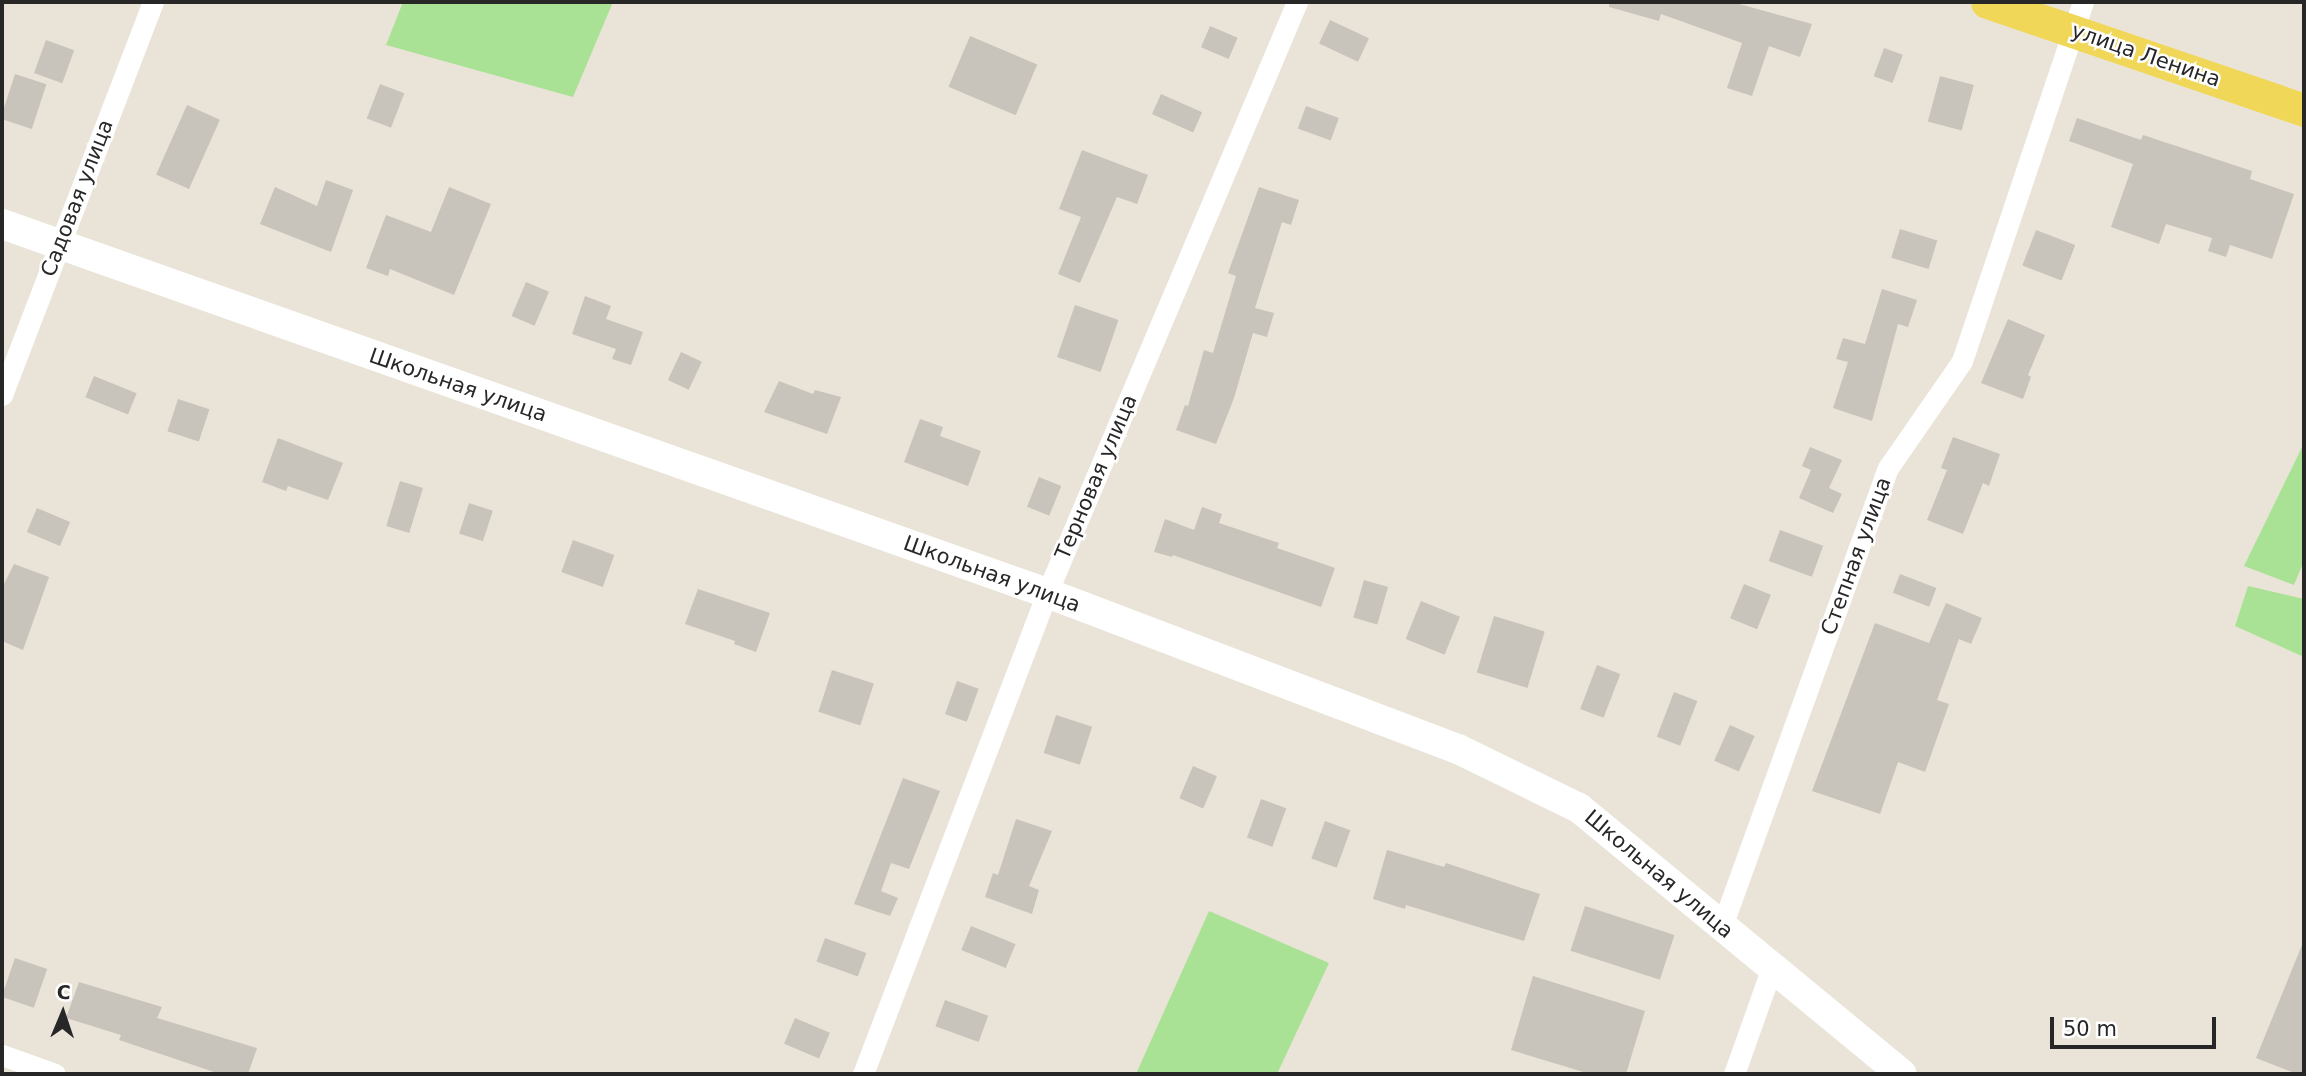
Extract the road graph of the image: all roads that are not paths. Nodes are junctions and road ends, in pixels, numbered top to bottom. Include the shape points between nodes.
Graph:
1 (153, 2) edge
2 (1297, 2) edge
3 (1987, 2) edge
4 (2078, 16) edge
5 (2304, 110) edge
6 (2, 224) edge
7 (59, 245) junction
8 (2, 395) edge
9 (1047, 593) junction
10 (1722, 926) junction
11 (1772, 967) junction
12 (2, 1055) edge
13 (55, 1074) edge
14 (863, 1074) edge
15 (1734, 1074) edge
16 (1902, 1074) edge

1 - 7 street, Садовая улица
2 - 9 street, Терновая улица
3 - 4 main road, улица Ленина
4 - 5 main road, улица Ленина
4 - 10 street, Степная улица via 1962,361 1888,468
6 - 7 street, Школьная улица
7 - 8 street, Садовая улица
7 - 9 street, Школьная улица
9 - 10 street, Школьная улица via 1458,749 1579,808
9 - 14 street, Терновая улица
10 - 11 street, Школьная улица
11 - 15 street
11 - 16 street, Школьная улица
12 - 13 street

